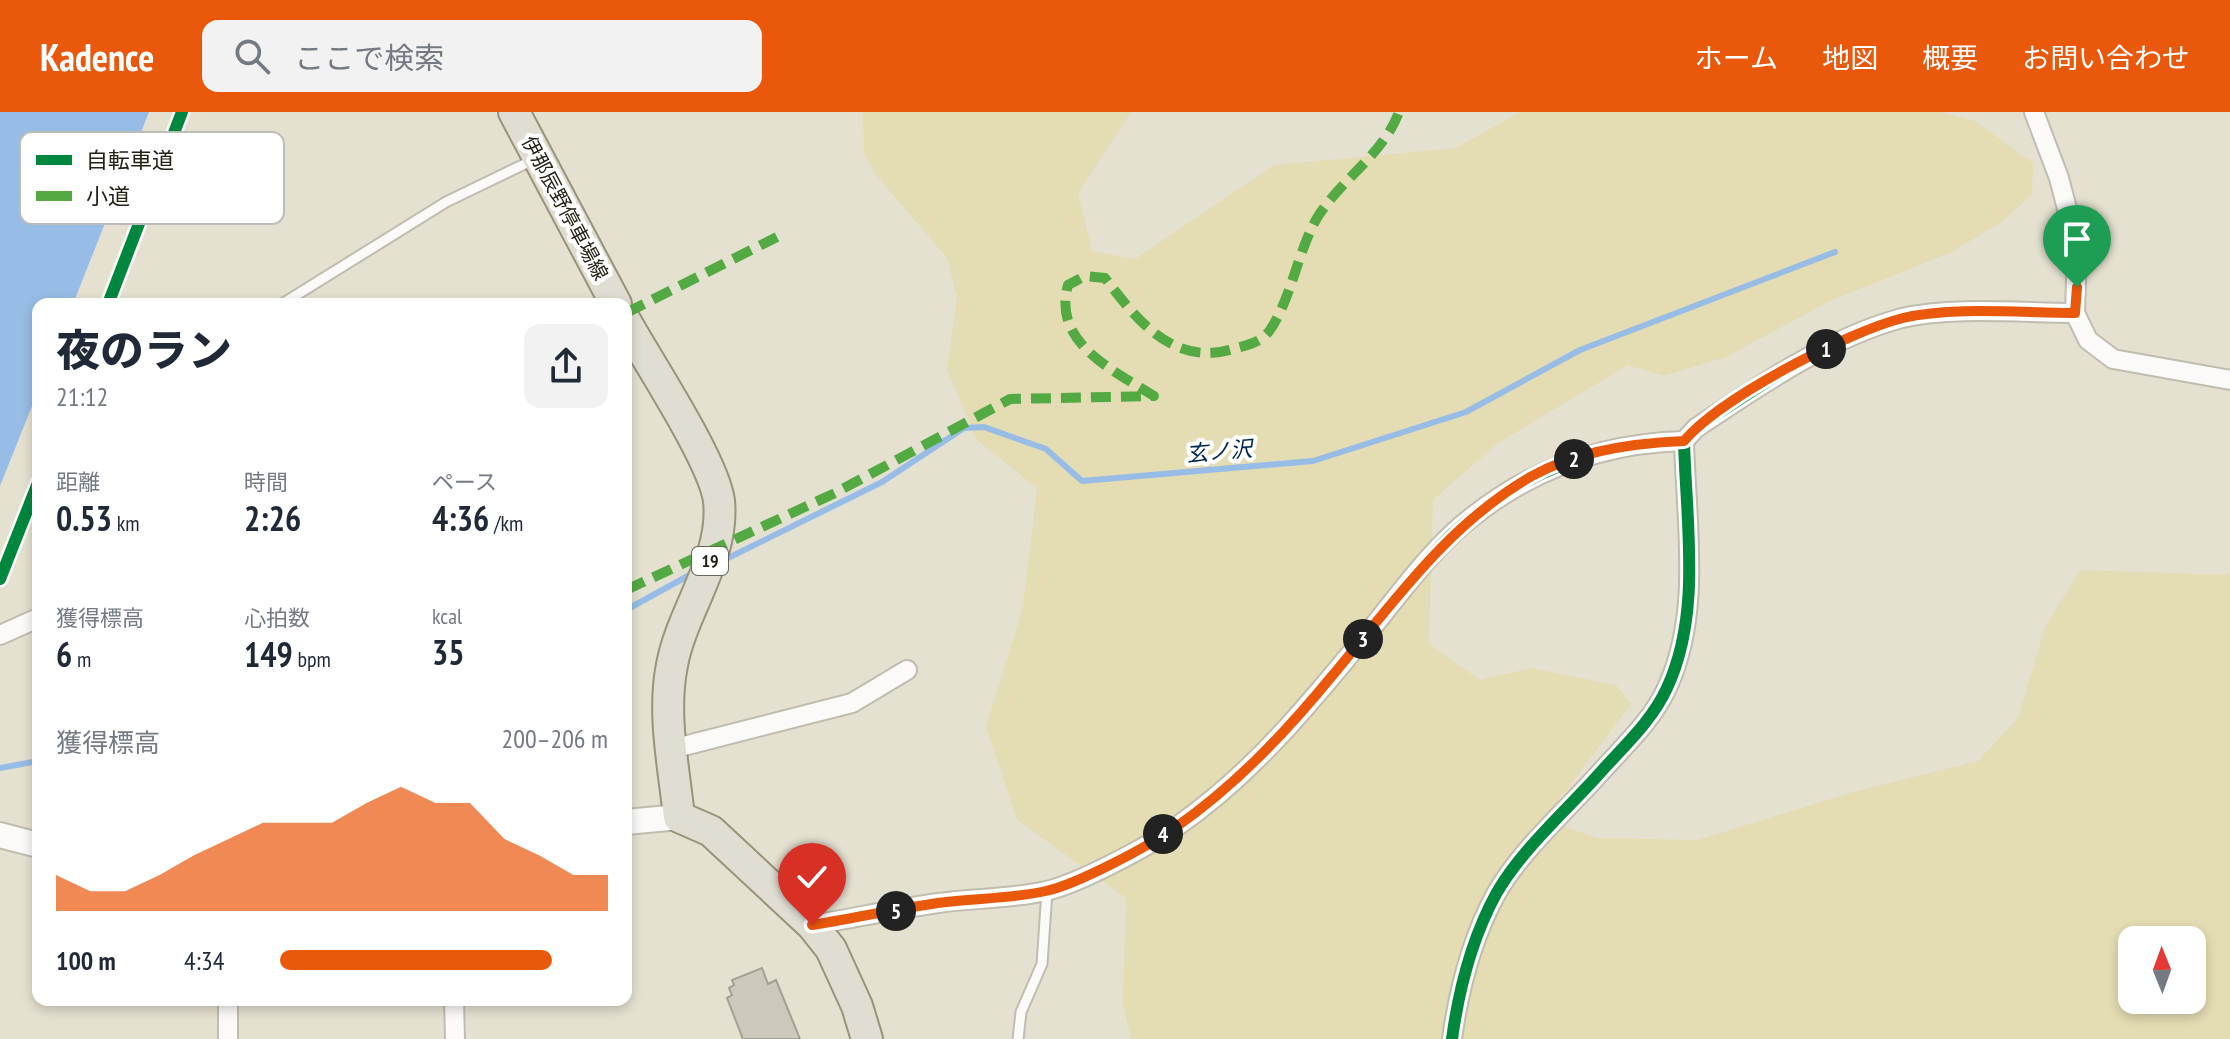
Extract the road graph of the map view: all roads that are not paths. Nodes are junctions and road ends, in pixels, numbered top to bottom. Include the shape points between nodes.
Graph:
1 (514, 112) edge
2 (2034, 112) edge
3 (539, 157) junction
4 (292, 298) edge
5 (607, 298) edge
6 (2075, 313) junction
7 (632, 341) edge
8 (2230, 380) edge
9 (1684, 441) junction
10 (32, 621) edge
11 (0, 635) edge
12 (907, 670) dead end
13 (672, 749) junction
14 (679, 817) junction
15 (632, 821) edge
16 (0, 835) edge
17 (32, 843) edge
18 (1047, 891) junction
19 (812, 925) junction
20 (228, 1006) edge
21 (454, 1006) edge
22 (228, 1039) edge
23 (455, 1039) edge
24 (867, 1039) edge
25 (1018, 1039) edge
26 (1452, 1039) edge

1 - 3 main road, 伊那辰野停車場線 / 19
2 - 6 street via 2077,247
3 - 4 lane via 446,202
3 - 5 main road, 伊那辰野停車場線 / 19
6 - 8 street via 2088,340 2113,359
6 - 9 street via 1904,318 1822,351 1696,428
7 - 13 main road, 伊那辰野停車場線 / 19 via 694,442 719,501 713,553 672,664
9 - 18 street via 1579,457 1534,476 1471,517 1241,776 1174,829
9 - 26 street via 1690,582 1686,633 1668,688 1650,716 1497,893 1460,984
10 - 11 street
12 - 13 street via 852,703
13 - 14 main road, 伊那辰野停車場線 / 19
14 - 15 street
14 - 19 main road via 711,831
16 - 17 street
18 - 19 street via 935,903
18 - 25 lane via 1042,964 1021,1012
19 - 24 main road via 831,949
20 - 22 street
21 - 23 street

